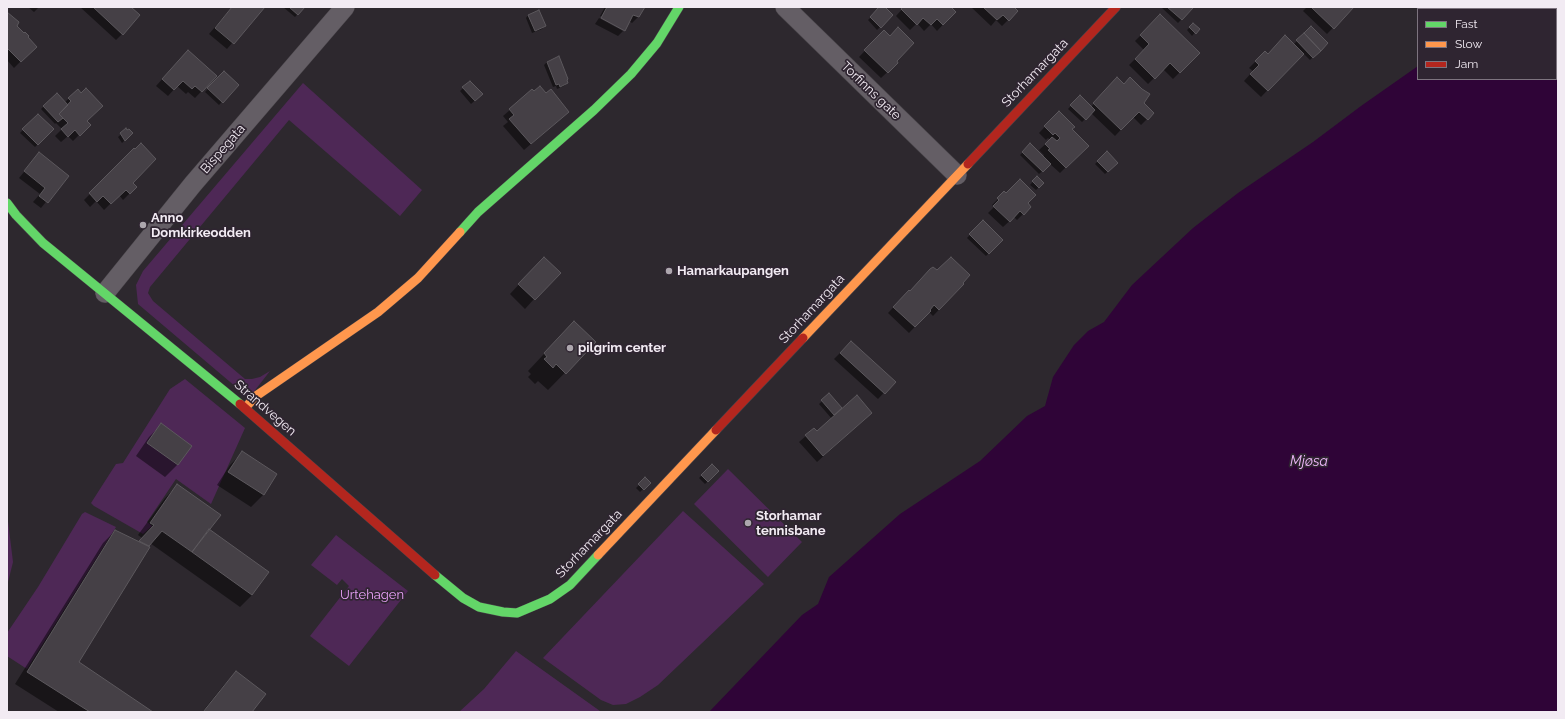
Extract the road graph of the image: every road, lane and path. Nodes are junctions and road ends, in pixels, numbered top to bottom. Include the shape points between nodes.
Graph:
1 (345, 7) edge
2 (680, 7) edge
3 (785, 7) edge
4 (1116, 7) edge
5 (957, 175) junction
6 (7, 203) edge
7 (104, 293) junction
8 (245, 408) junction
9 (517, 613) joint

1 - 7 street, Bispegata via 193,184
2 - 8 main road via 657,43 631,74 478,212 418,278 378,312 256,396
3 - 5 street, Torfinns gate
4 - 5 main road, Storhamargata
5 - 9 main road, Storhamargata via 570,585 550,599
6 - 7 main road, Strandvegen via 43,243
7 - 8 main road, Strandvegen
8 - 9 main road, Strandvegen via 463,598 479,607

